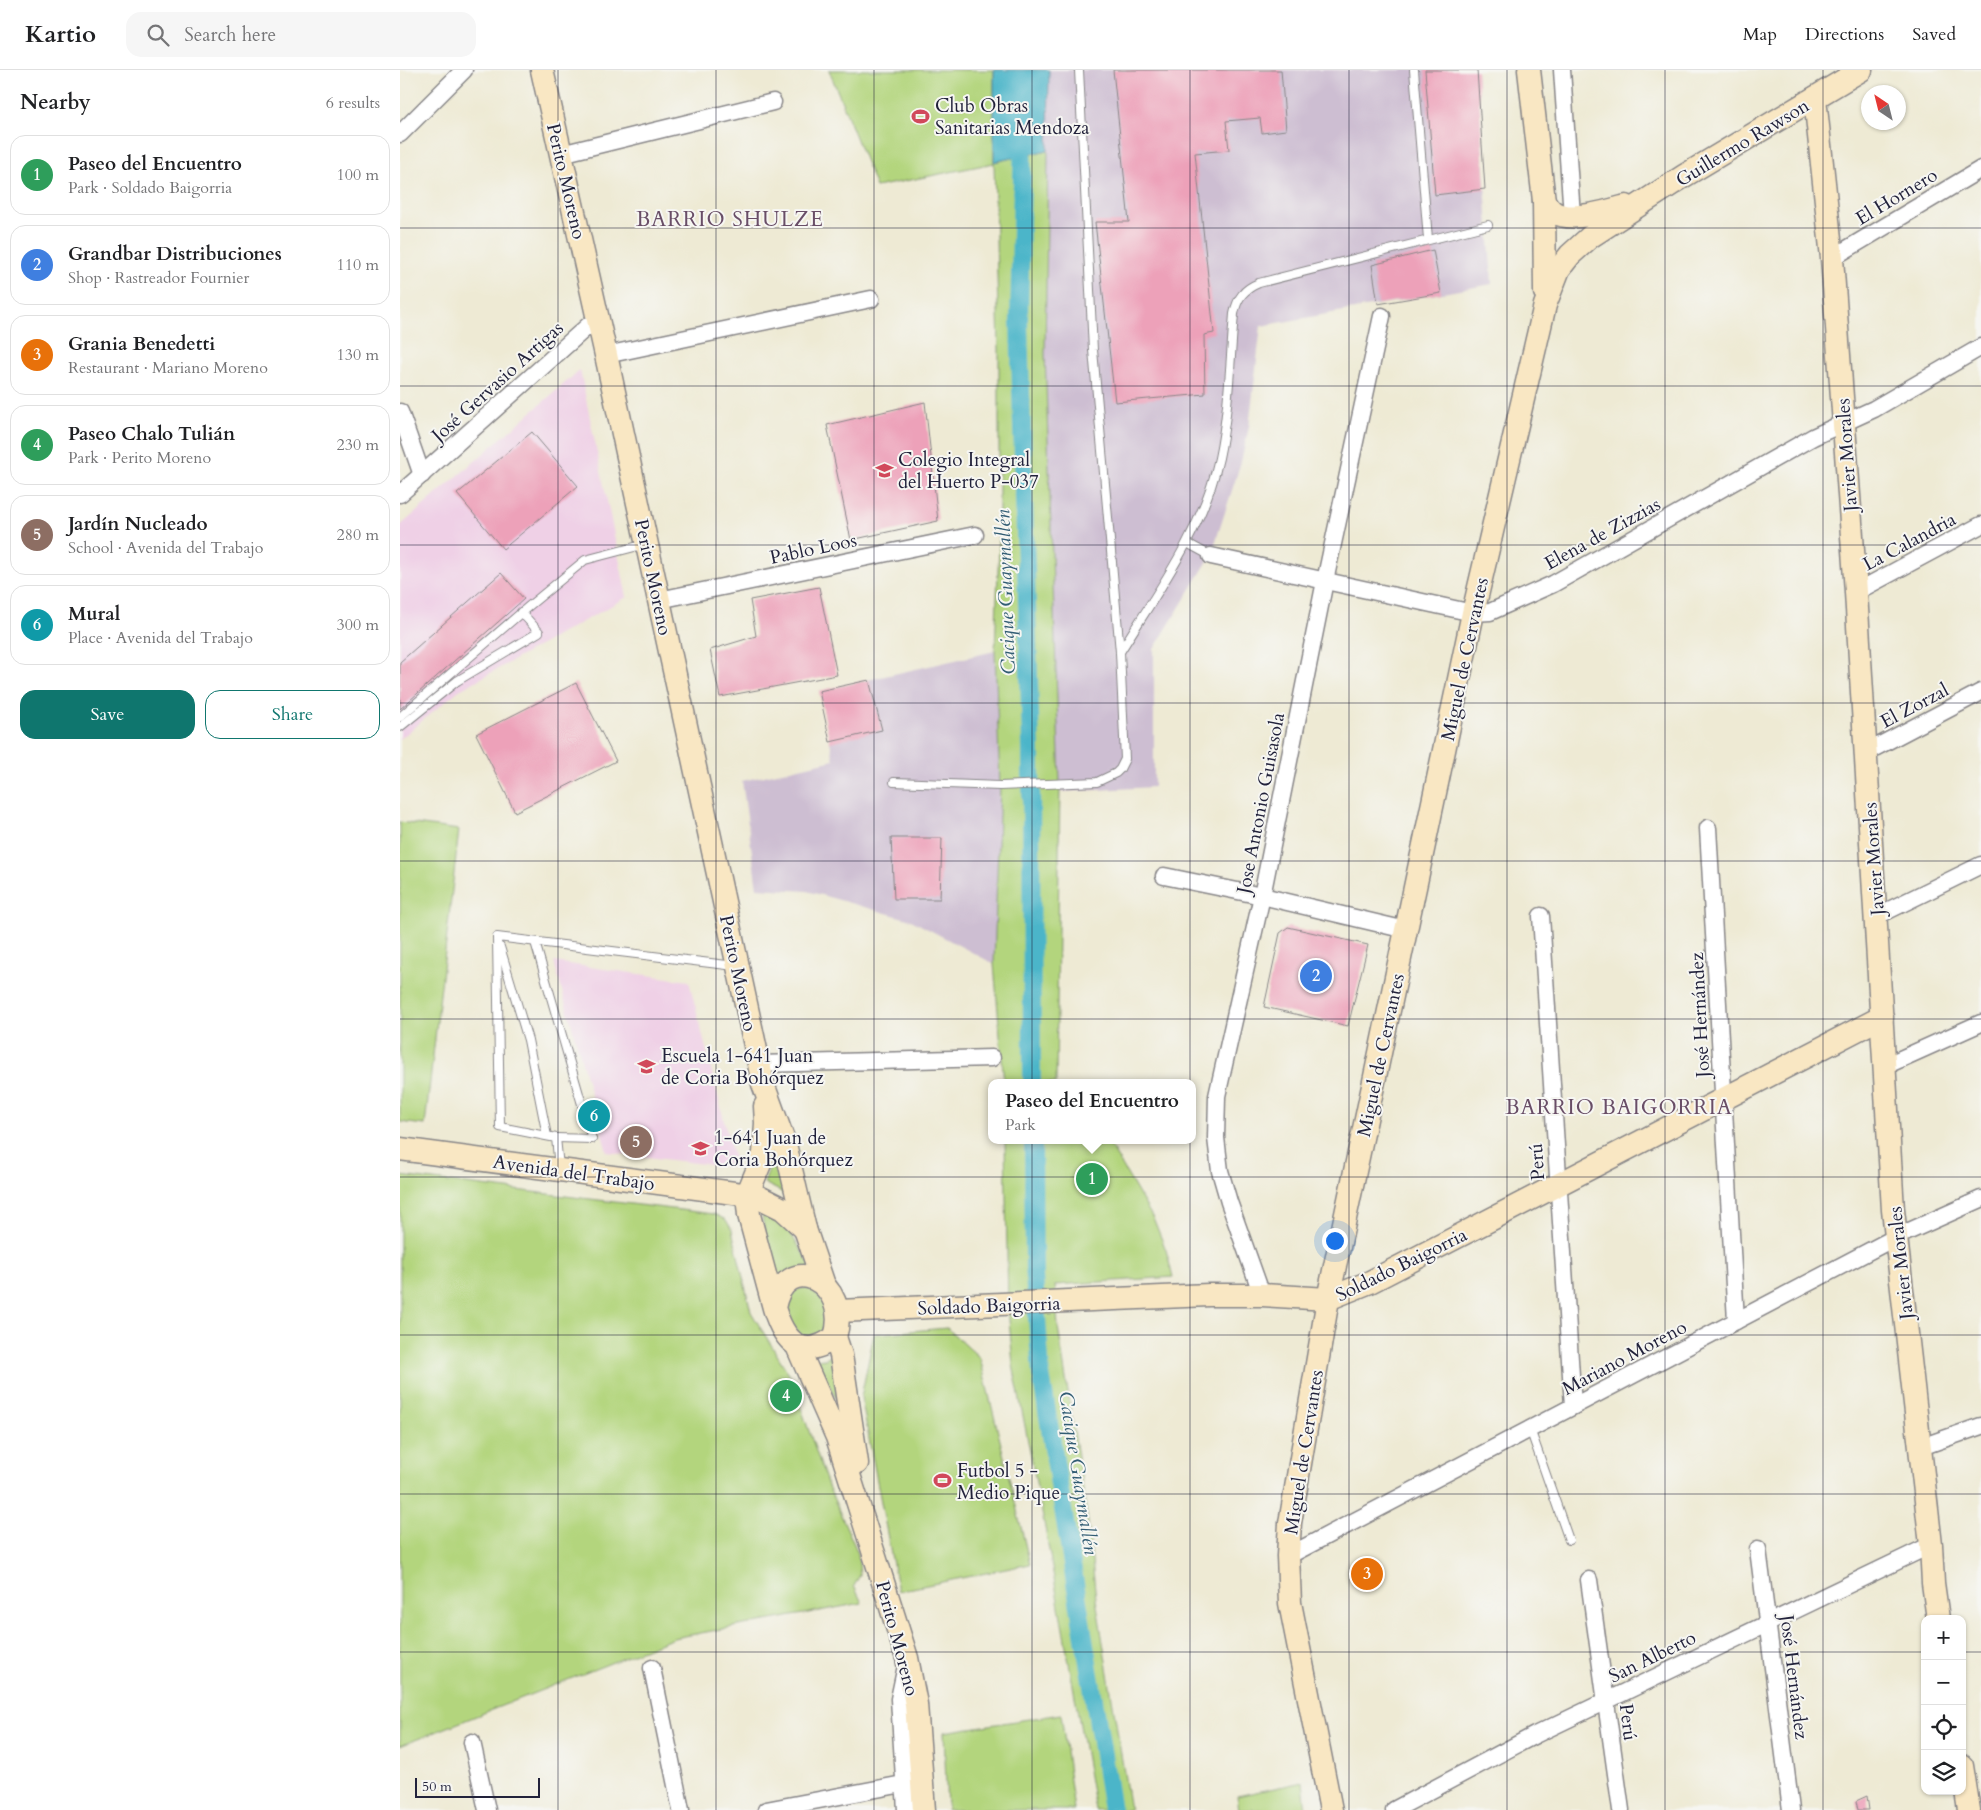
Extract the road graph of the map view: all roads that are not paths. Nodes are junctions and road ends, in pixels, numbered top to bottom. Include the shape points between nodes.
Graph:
1 (464, 70) edge
2 (542, 70) edge
3 (1078, 70) edge
4 (1414, 70) edge
5 (1529, 70) edge
6 (1562, 70) edge
7 (1861, 70) edge
8 (1815, 98) junction
9 (773, 102) dead end
10 (400, 134) edge
11 (561, 154) junction
12 (1981, 169) edge
13 (1648, 198) junction
14 (1552, 221) junction
15 (1488, 225) dead end
16 (1590, 237) junction
17 (1428, 240) junction
18 (1832, 258) junction
19 (1559, 269) joint
20 (871, 299) dead end
21 (1545, 305) junction
22 (1382, 316) dead end
23 (598, 318) junction
24 (1981, 347) edge
25 (606, 355) junction
26 (400, 412) edge
27 (1844, 423) junction
28 (422, 475) junction
29 (400, 494) edge
30 (1981, 525) edge
31 (975, 534) dead end
32 (1187, 543) junction
33 (647, 544) junction
34 (1211, 556) joint
35 (1325, 581) junction
36 (1856, 592) junction
37 (659, 600) junction
38 (521, 612) junction
39 (1473, 614) junction
40 (1120, 652) junction
41 (1981, 692) edge
42 (400, 717) edge
43 (400, 727) edge
44 (1865, 753) junction
45 (894, 782) dead end
46 (1708, 828) dead end
47 (1981, 865) edge
48 (1164, 876) dead end
49 (1262, 896) junction
50 (1541, 916) dead end
51 (1877, 916) junction
52 (1406, 930) junction
53 (497, 937) junction
54 (535, 942) junction
55 (737, 966) junction
56 (1882, 1017) junction
57 (1981, 1023) edge
58 (992, 1058) dead end
59 (1885, 1066) junction
60 (761, 1074) junction
61 (1724, 1100) junction
62 (547, 1136) junction
63 (556, 1138) junction
64 (400, 1149) edge
65 (559, 1171) junction
66 (1558, 1185) junction
67 (747, 1195) junction
68 (1981, 1198) edge
69 (805, 1229) junction
70 (1896, 1237) junction
71 (824, 1285) junction
72 (1262, 1295) junction
73 (1328, 1299) junction
74 (774, 1308) junction
75 (838, 1311) junction
76 (1736, 1321) junction
77 (835, 1337) junction
78 (798, 1346) junction
79 (1573, 1406) junction
80 (1981, 1426) edge
81 (1530, 1429) junction
82 (1921, 1448) junction
83 (867, 1528) junction
84 (1569, 1540) dead end
85 (1932, 1545) junction
86 (1758, 1549) dead end
87 (1288, 1556) junction
88 (1589, 1580) dead end
89 (1937, 1615) edge
90 (1768, 1623) junction
91 (907, 1658) junction
92 (652, 1668) dead end
93 (1606, 1700) junction
94 (472, 1742) dead end
95 (903, 1784) junction
96 (1966, 1791) edge
97 (487, 1810) edge
98 (681, 1810) edge
99 (766, 1810) edge
100 (906, 1810) edge
101 (924, 1810) edge
102 (1331, 1810) edge
103 (1394, 1810) edge
104 (1621, 1810) edge
105 (1791, 1810) edge
106 (1969, 1810) edge

1 - 10 street
2 - 11 main road, Perito Moreno
3 - 40 lane via 1093,350
4 - 17 lane
5 - 14 main road, Miguel de Cervantes
6 - 14 street
7 - 8 main road, Guillermo Rawson
8 - 13 main road, Guillermo Rawson
8 - 18 main road, Javier Morales
9 - 11 street
11 - 23 main road, Perito Moreno
12 - 18 street, El Hornero
13 - 14 main road, Guillermo Rawson via 1564,225
13 - 16 main road, Guillermo Rawson
14 - 16 main road, Guillermo Rawson via 1561,241 1574,242
14 - 21 main road, Miguel de Cervantes
15 - 17 lane
16 - 19 main road, Guillermo Rawson
17 - 32 lane via 1259,283 1241,294 1234,314 1218,460
18 - 27 main road, Javier Morales
19 - 21 main road, Miguel de Cervantes
20 - 25 street
21 - 39 main road, Miguel de Cervantes
22 - 35 street, Jose Antonio Guisasola
23 - 25 main road, Perito Moreno
23 - 28 street, José Gervasio Artigas
24 - 27 street, Elena de Zizzias
25 - 33 main road, Perito Moreno
26 - 28 street
27 - 36 main road, Javier Morales
27 - 39 street, Elena de Zizzias via 1813,437 1553,584 1490,612
28 - 29 street, José Gervasio Artigas
30 - 36 street, La Calandria
31 - 37 street, Pablo Loos
32 - 34 lane
32 - 40 lane
33 - 37 main road, Perito Moreno
33 - 38 lane via 585,560
34 - 35 street, Elena de Zizzias
35 - 39 street, Elena de Zizzias
35 - 49 street, Jose Antonio Guisasola
36 - 44 main road, Javier Morales
37 - 55 main road, Perito Moreno
38 - 42 lane
38 - 43 lane via 539,632 457,681
39 - 52 main road, Miguel de Cervantes
40 - 45 lane via 1126,754 1116,773 1103,781 1000,786
41 - 44 street, El Zorzal
44 - 51 main road, Javier Morales
46 - 61 street, José Hernández
47 - 51 street
48 - 49 street
49 - 52 street
49 - 72 street, Jose Antonio Guisasola via 1217,1096 1216,1119 1224,1185
50 - 66 street, Perú
51 - 56 main road, Javier Morales
52 - 73 main road, Miguel de Cervantes
53 - 54 lane
53 - 62 lane via 528,1040
53 - 62 lane via 500,1126
54 - 55 lane
54 - 63 lane via 592,1139
55 - 60 main road, Perito Moreno
56 - 59 main road, Javier Morales
56 - 61 main road, Soldado Baigorria
57 - 59 street
58 - 60 street
59 - 70 main road, Javier Morales
60 - 67 main road, Perito Moreno via 766,1123 764,1154
60 - 69 main road, Perito Moreno via 785,1144
61 - 66 main road, Soldado Baigorria
61 - 76 street, José Hernández
62 - 63 lane
63 - 65 lane
64 - 65 main road, Avenida del Trabajo
65 - 67 main road, Avenida del Trabajo
66 - 73 main road, Soldado Baigorria via 1370,1282
66 - 79 street, Perú
67 - 69 main road, Perito Moreno via 764,1198 783,1209
67 - 74 main road via 749,1215
68 - 70 street, Mariano Moreno
69 - 71 main road, Perito Moreno
70 - 76 street, Mariano Moreno
70 - 82 main road, Javier Morales
71 - 74 main road via 808,1277 791,1279 776,1295
71 - 75 main road
72 - 73 main road, Soldado Baigorria
72 - 75 main road, Soldado Baigorria
73 - 87 main road, Miguel de Cervantes via 1290,1523
74 - 78 main road via 786,1336
75 - 77 main road
76 - 79 street, Mariano Moreno
77 - 78 main road via 816,1348
77 - 83 main road, Perito Moreno via 841,1355
78 - 83 main road, Perito Moreno via 837,1437
79 - 81 street, Mariano Moreno
80 - 82 street
81 - 84 lane
81 - 87 street, Mariano Moreno
82 - 85 main road, Javier Morales
83 - 91 main road, Perito Moreno
85 - 89 main road, Javier Morales
85 - 90 street, San Alberto
86 - 90 street, José Hernández
87 - 102 main road, Miguel de Cervantes via 1290,1603
88 - 93 street, Perú
90 - 93 street, San Alberto
90 - 105 street, José Hernández
91 - 95 street via 899,1699
91 - 101 main road, Perito Moreno via 916,1704
92 - 98 street
93 - 103 street, San Alberto
93 - 104 street, Perú
94 - 97 street
95 - 99 street
95 - 100 street
96 - 106 main road

